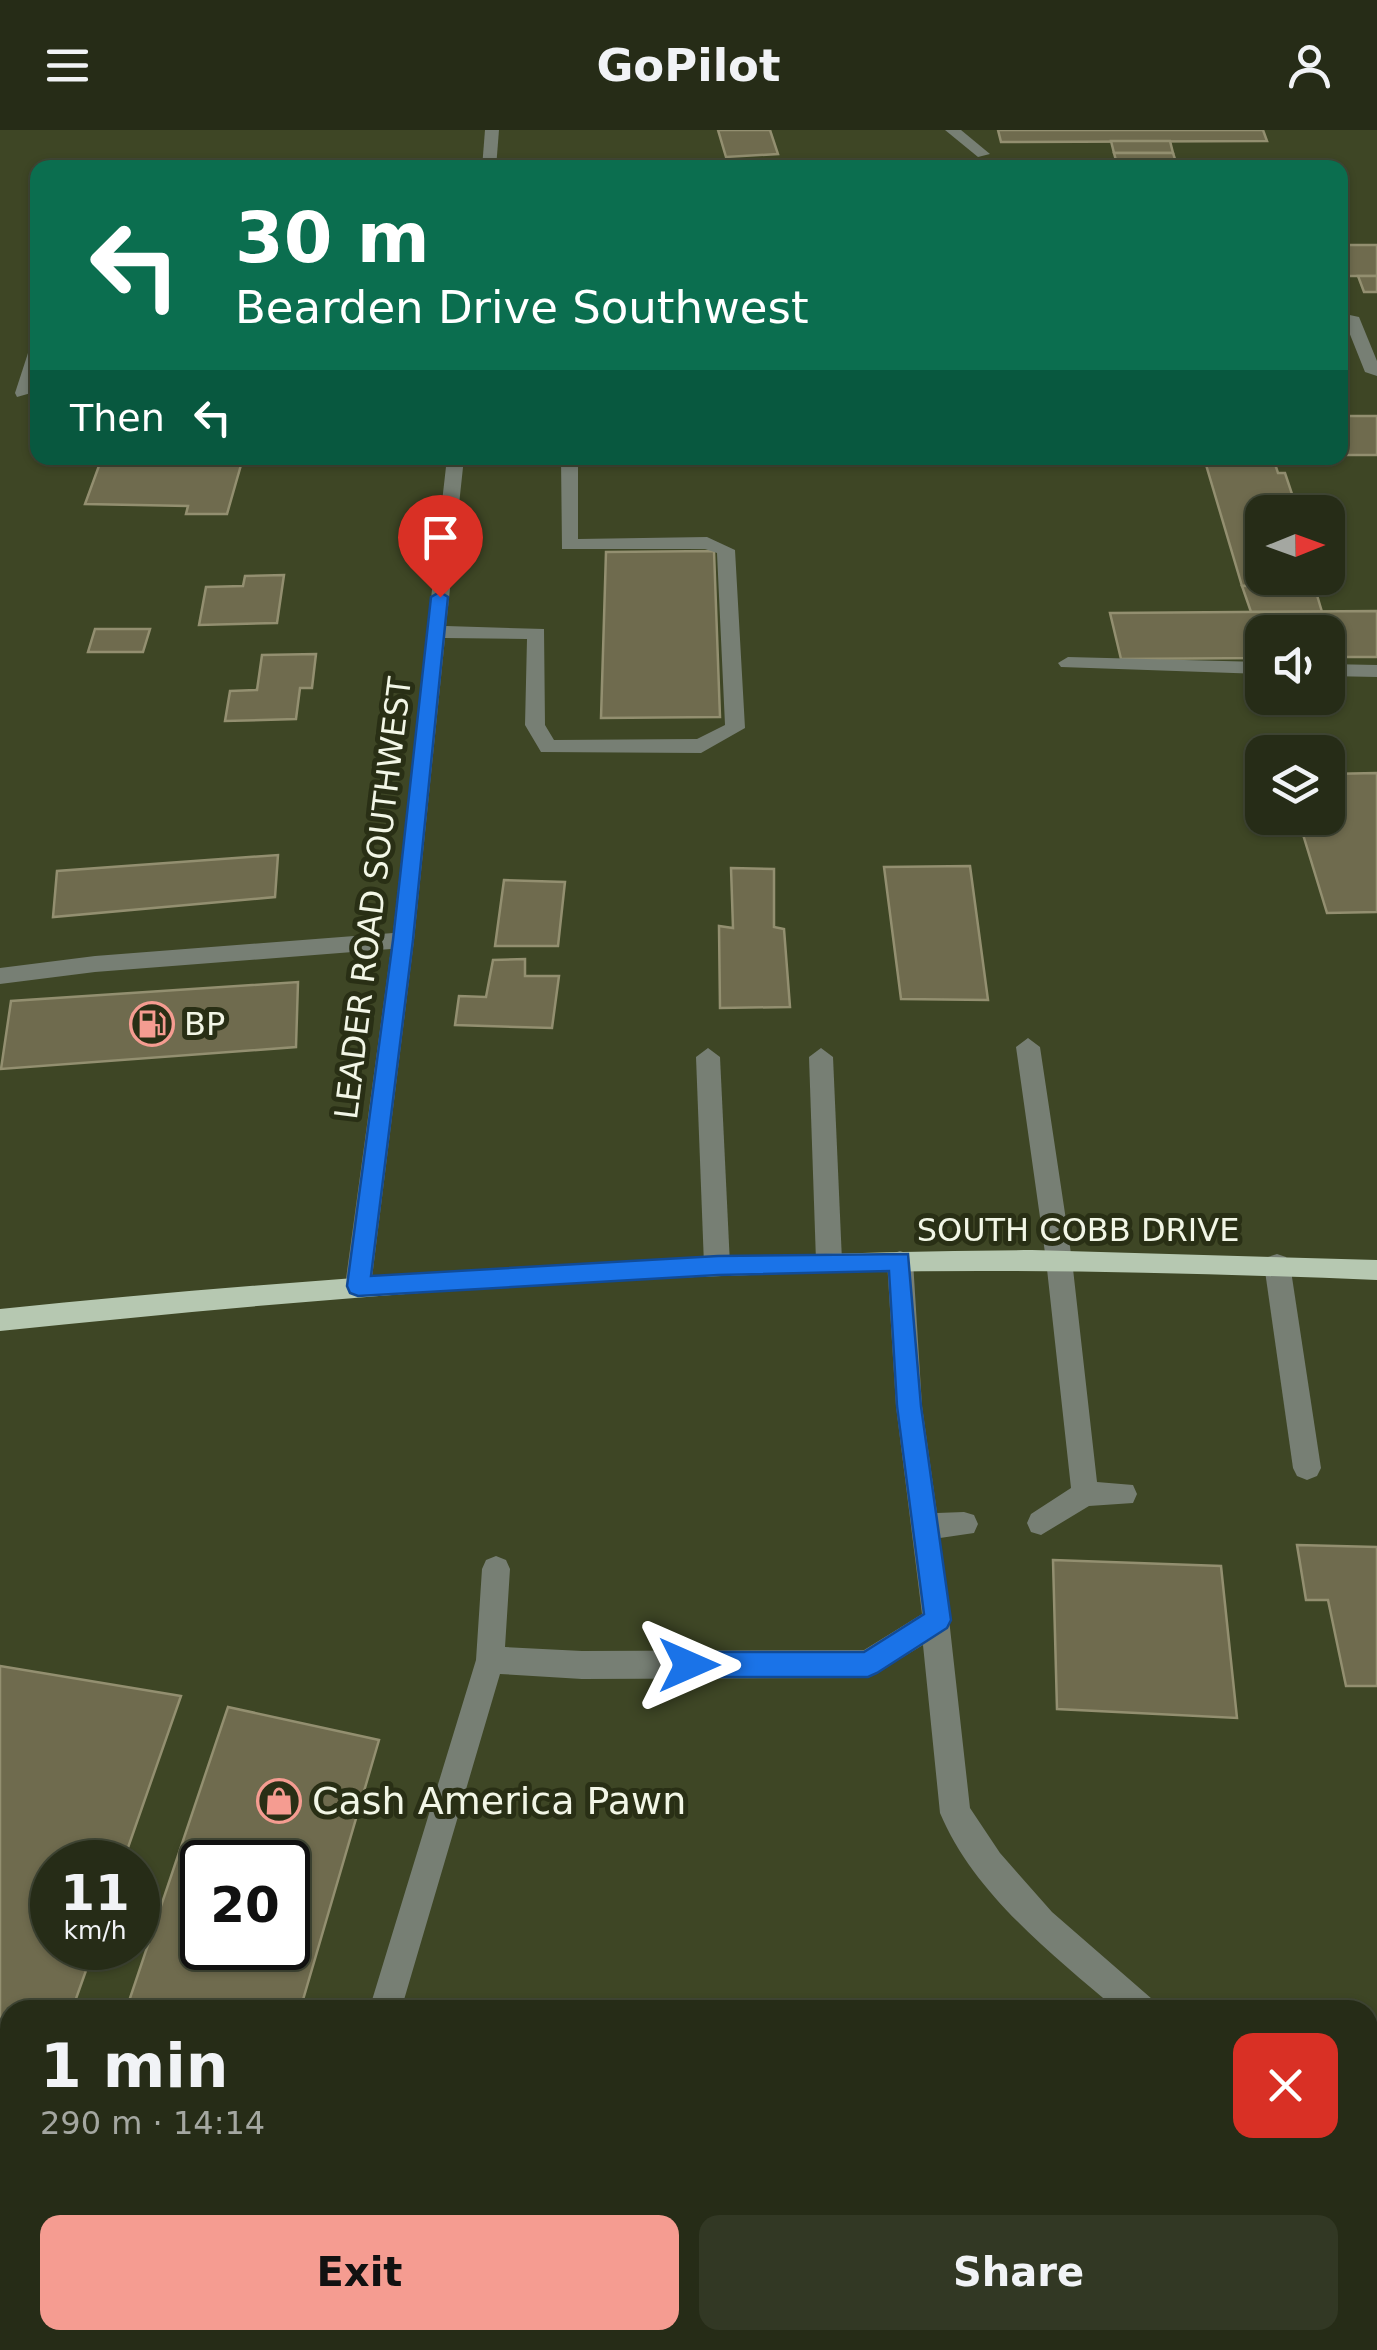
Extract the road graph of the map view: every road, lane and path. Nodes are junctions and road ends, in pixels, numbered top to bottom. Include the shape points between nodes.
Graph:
1 (492, 130) edge
2 (952, 130) edge
3 (983, 154) dead end
4 (489, 160) edge
5 (1352, 318) dead end
6 (30, 372) edge
7 (1373, 372) dead end
8 (23, 394) dead end
9 (453, 465) edge
10 (568, 465) edge
11 (436, 632) junction
12 (1068, 663) dead end
13 (1245, 668) edge
14 (1345, 670) edge
15 (1377, 671) edge
16 (403, 940) junction
17 (0, 976) edge
18 (1028, 1047) dead end
19 (821, 1057) dead end
20 (708, 1058) dead end
21 (1059, 1260) junction
22 (900, 1261) junction
23 (829, 1262) junction
24 (1277, 1264) junction
25 (718, 1265) junction
26 (1377, 1270) edge
27 (358, 1286) junction
28 (0, 1320) edge
29 (1307, 1468) dead end
30 (1085, 1494) junction
31 (1123, 1494) dead end
32 (1042, 1523) dead end
33 (964, 1524) dead end
34 (925, 1526) junction
35 (496, 1569) dead end
36 (938, 1620) junction
37 (490, 1660) junction
38 (388, 2000) edge
39 (1130, 2000) edge

1 - 4 street
2 - 3 street
5 - 7 street
6 - 8 street
9 - 11 street, LEADER ROAD SOUTHWEST
10 - 11 street via 569,545 708,543 726,550 735,728 701,746 548,747 535,725 538,633
11 - 16 street, LEADER ROAD SOUTHWEST
12 - 13 street
14 - 15 street
16 - 17 street
16 - 27 street, LEADER ROAD SOUTHWEST
18 - 21 street
19 - 23 street
20 - 25 street
21 - 22 main road, SOUTH COBB DRIVE
21 - 24 main road, SOUTH COBB DRIVE
21 - 30 street
22 - 23 main road, SOUTH COBB DRIVE
22 - 34 street
23 - 25 main road, SOUTH COBB DRIVE
24 - 26 main road, SOUTH COBB DRIVE
24 - 29 street
25 - 27 main road, SOUTH COBB DRIVE
27 - 28 main road, SOUTH COBB DRIVE
30 - 31 street
30 - 32 street
33 - 34 street
34 - 36 street
35 - 37 street
36 - 37 street via 868,1664
36 - 39 street via 937,1666 955,1813 1041,1923
37 - 38 street

